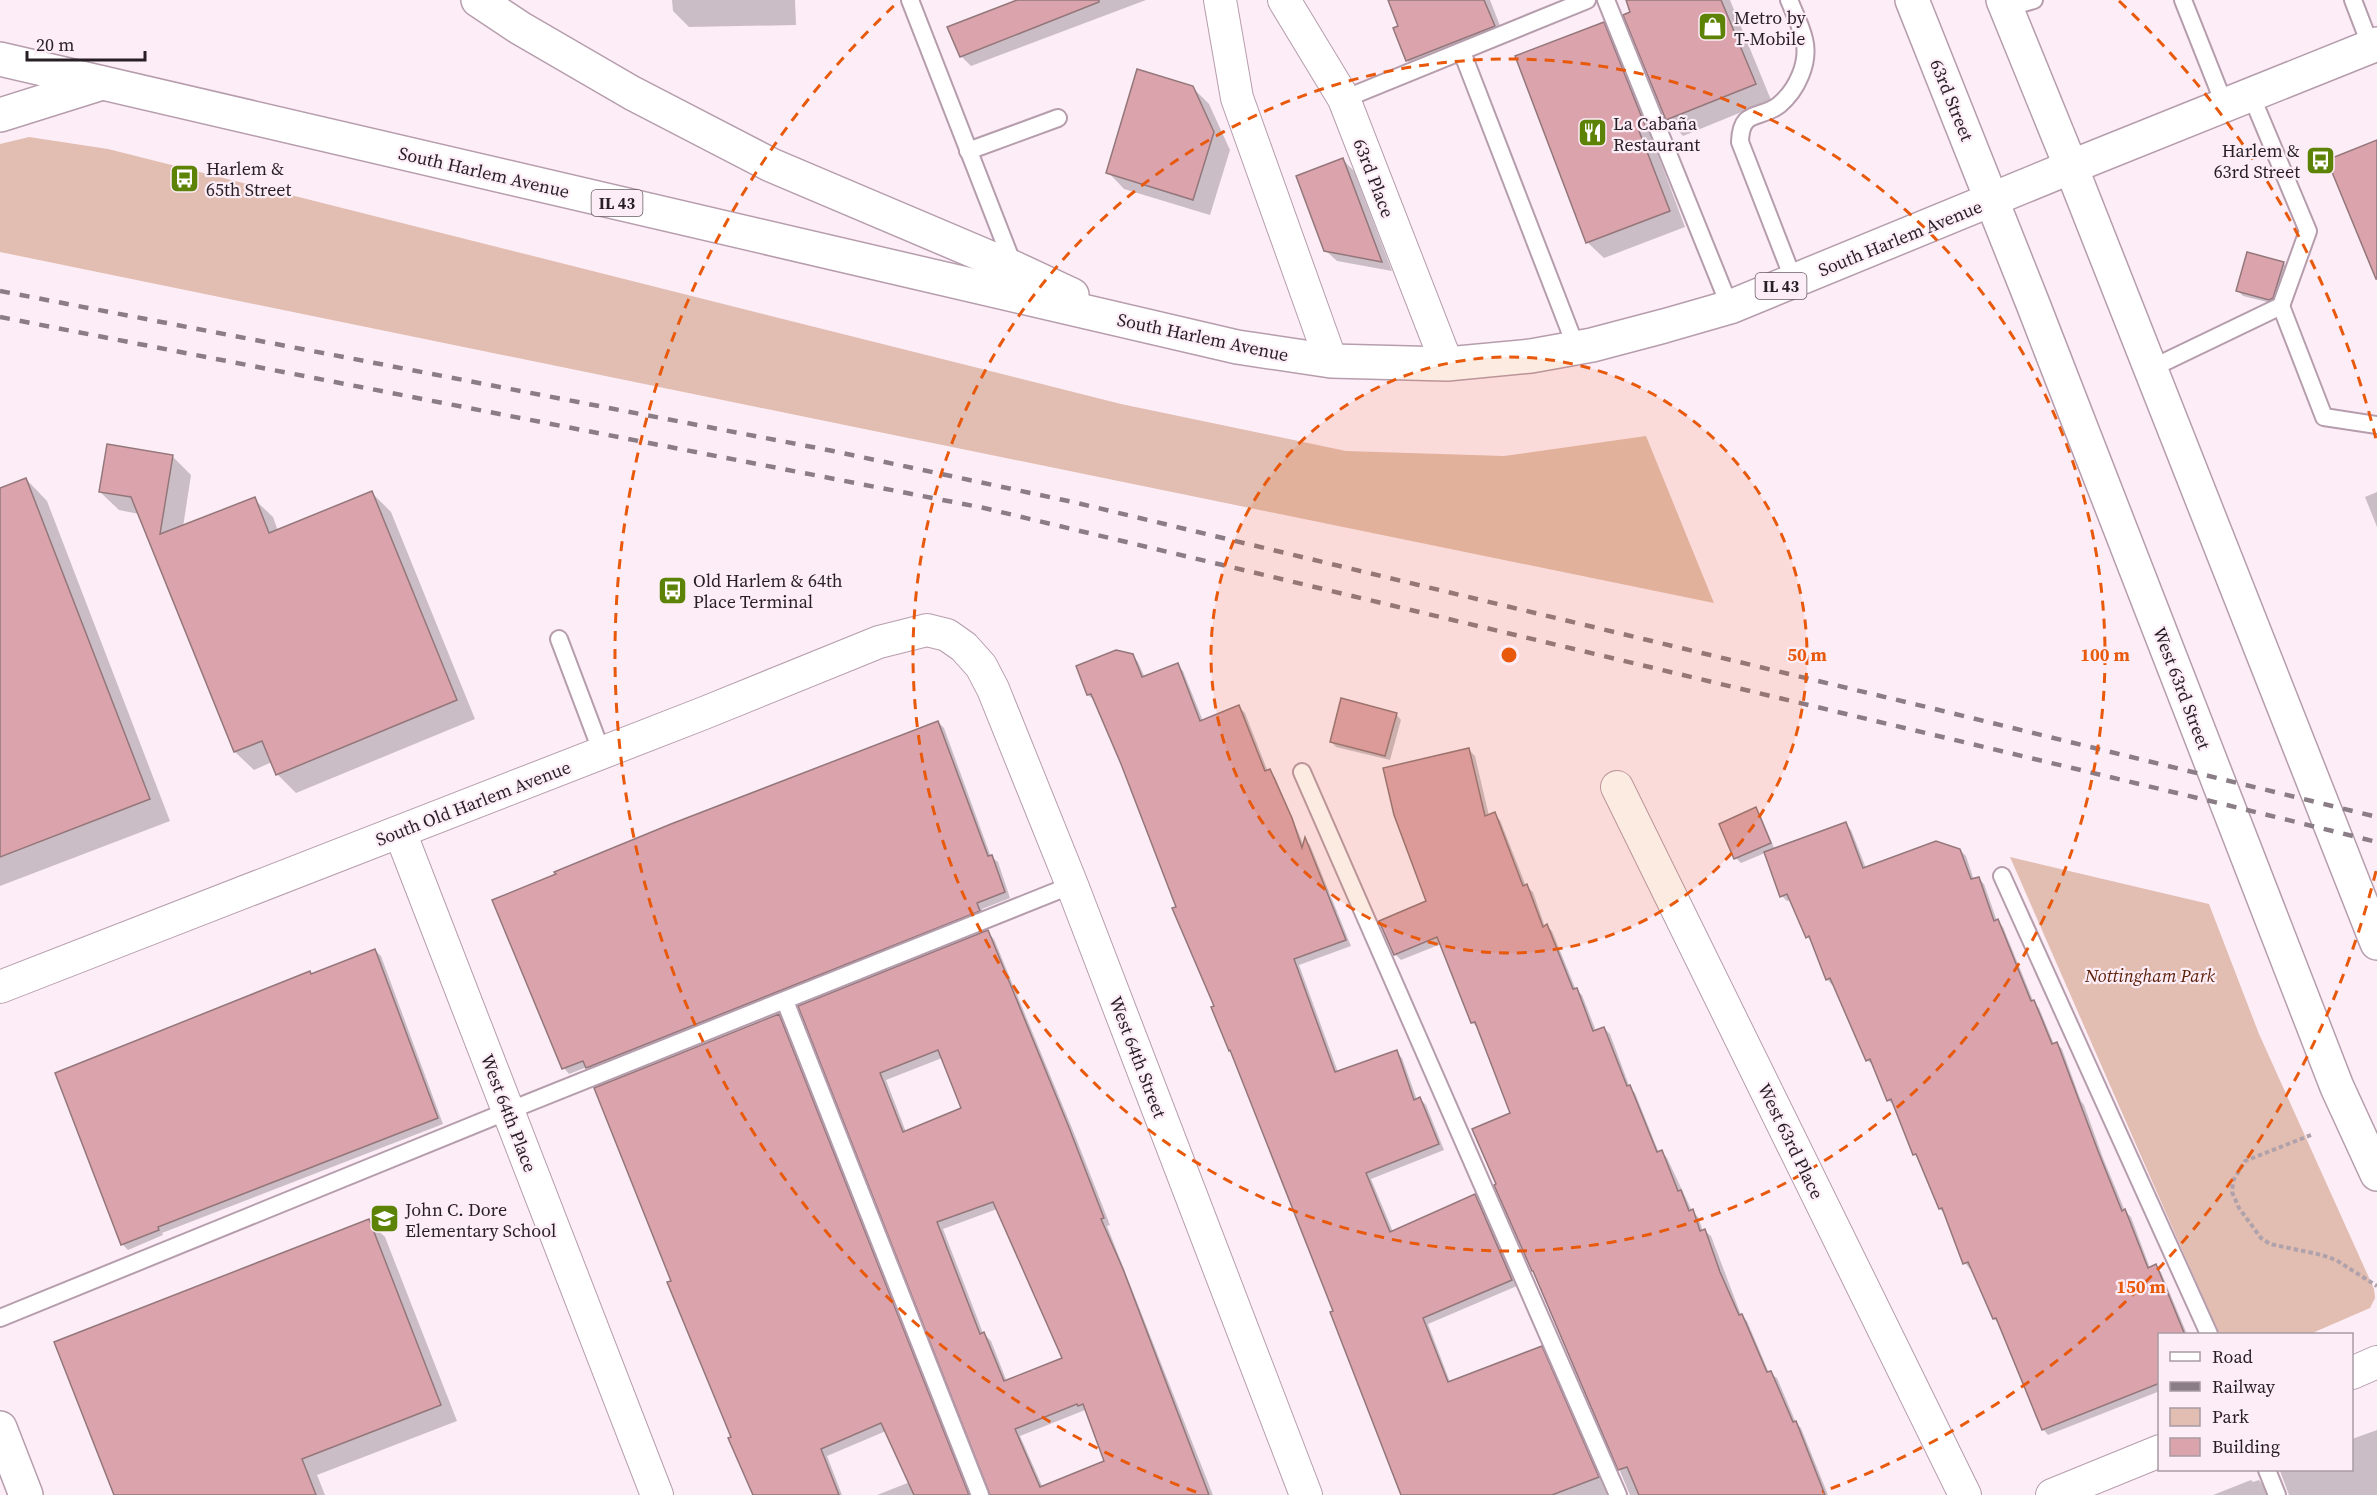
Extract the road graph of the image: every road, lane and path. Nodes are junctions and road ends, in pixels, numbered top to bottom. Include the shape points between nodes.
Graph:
1 (478, 0) edge
2 (910, 0) edge
3 (1220, 0) edge
4 (1284, 0) edge
5 (1587, 0) edge
6 (1606, 0) edge
7 (1789, 0) edge
8 (1912, 0) edge
9 (2183, 0) edge
10 (2352, 0) edge
11 (2014, 3) edge
12 (2374, 46) edge
13 (1462, 52) junction
14 (0, 59) edge
15 (104, 83) junction
16 (1344, 99) junction
17 (2238, 101) junction
18 (0, 115) edge
19 (1058, 118) dead end
20 (968, 151) junction
21 (2071, 167) junction
22 (1992, 200) junction
23 (1014, 268) junction
24 (1794, 281) junction
25 (2281, 306) junction
26 (1730, 308) junction
27 (1130, 323) junction
28 (1575, 347) junction
29 (1331, 361) junction
30 (1447, 364) junction
31 (2150, 369) junction
32 (2377, 425) edge
33 (947, 635) joint
34 (559, 639) dead end
35 (602, 753) junction
36 (1302, 772) dead end
37 (1617, 787) dead end
38 (400, 832) junction
39 (2002, 876) dead end
40 (1072, 885) junction
41 (2377, 943) edge
42 (0, 987) edge
43 (785, 1001) junction
44 (508, 1111) junction
45 (2311, 1135) dead end
46 (2377, 1174) edge
47 (2377, 1286) edge
48 (0, 1318) edge
49 (2208, 1333) edge
50 (2377, 1362) edge
51 (2353, 1372) edge
52 (0, 1428) edge
53 (2158, 1452) edge
54 (2266, 1471) edge
55 (26, 1495) edge
56 (657, 1495) edge
57 (980, 1495) edge
58 (1306, 1495) edge
59 (1618, 1495) edge
60 (1965, 1495) edge
61 (2052, 1495) edge
62 (2277, 1495) edge

1 - 23 main road via 632,93 771,165
2 - 20 lane
3 - 29 street via 1237,98
4 - 16 street, 63rd Place
5 - 13 lane
6 - 26 lane
7 - 24 lane via 1804,39 1806,60 1797,83 1778,105 1748,117 1741,129 1740,142
8 - 22 main road, 63rd Street
9 - 17 lane
10 - 12 lane
11 - 21 main road
12 - 17 main road, South Harlem Avenue / IL 43
13 - 16 lane
13 - 28 lane
14 - 15 main road, South Harlem Avenue / IL 43
15 - 18 main road
15 - 27 main road, South Harlem Avenue / IL 43
16 - 30 street, 63rd Place
17 - 21 main road, South Harlem Avenue / IL 43
17 - 25 lane via 2308,231
19 - 20 lane
20 - 23 lane
21 - 22 main road, South Harlem Avenue / IL 43
21 - 31 main road
22 - 24 main road, South Harlem Avenue / IL 43
22 - 46 main road, West 63rd Street via 2337,1087
23 - 27 main road
24 - 26 main road, South Harlem Avenue / IL 43
25 - 31 lane
25 - 32 lane via 2324,417
26 - 28 main road, South Harlem Avenue / IL 43
27 - 29 main road, South Harlem Avenue / IL 43 via 1237,347
28 - 30 main road, South Harlem Avenue / IL 43 via 1531,356
29 - 30 main road, South Harlem Avenue / IL 43
31 - 41 main road
33 - 35 street, South Old Harlem Avenue via 927,630 879,642
33 - 40 street, West 64th Street via 981,666
34 - 35 lane
35 - 38 street, South Old Harlem Avenue
36 - 59 lane
37 - 60 street, West 63rd Place
38 - 42 street, South Old Harlem Avenue
38 - 44 street, West 64th Place
39 - 49 lane
40 - 43 lane
40 - 58 street, West 64th Street
43 - 44 lane
43 - 57 lane
44 - 48 lane
44 - 56 street, West 64th Place
45 - 47 path via 2245,1161 2233,1181 2232,1192 2239,1208 2270,1244 2329,1258
50 - 51 street
52 - 55 main road
53 - 61 street
54 - 62 lane

